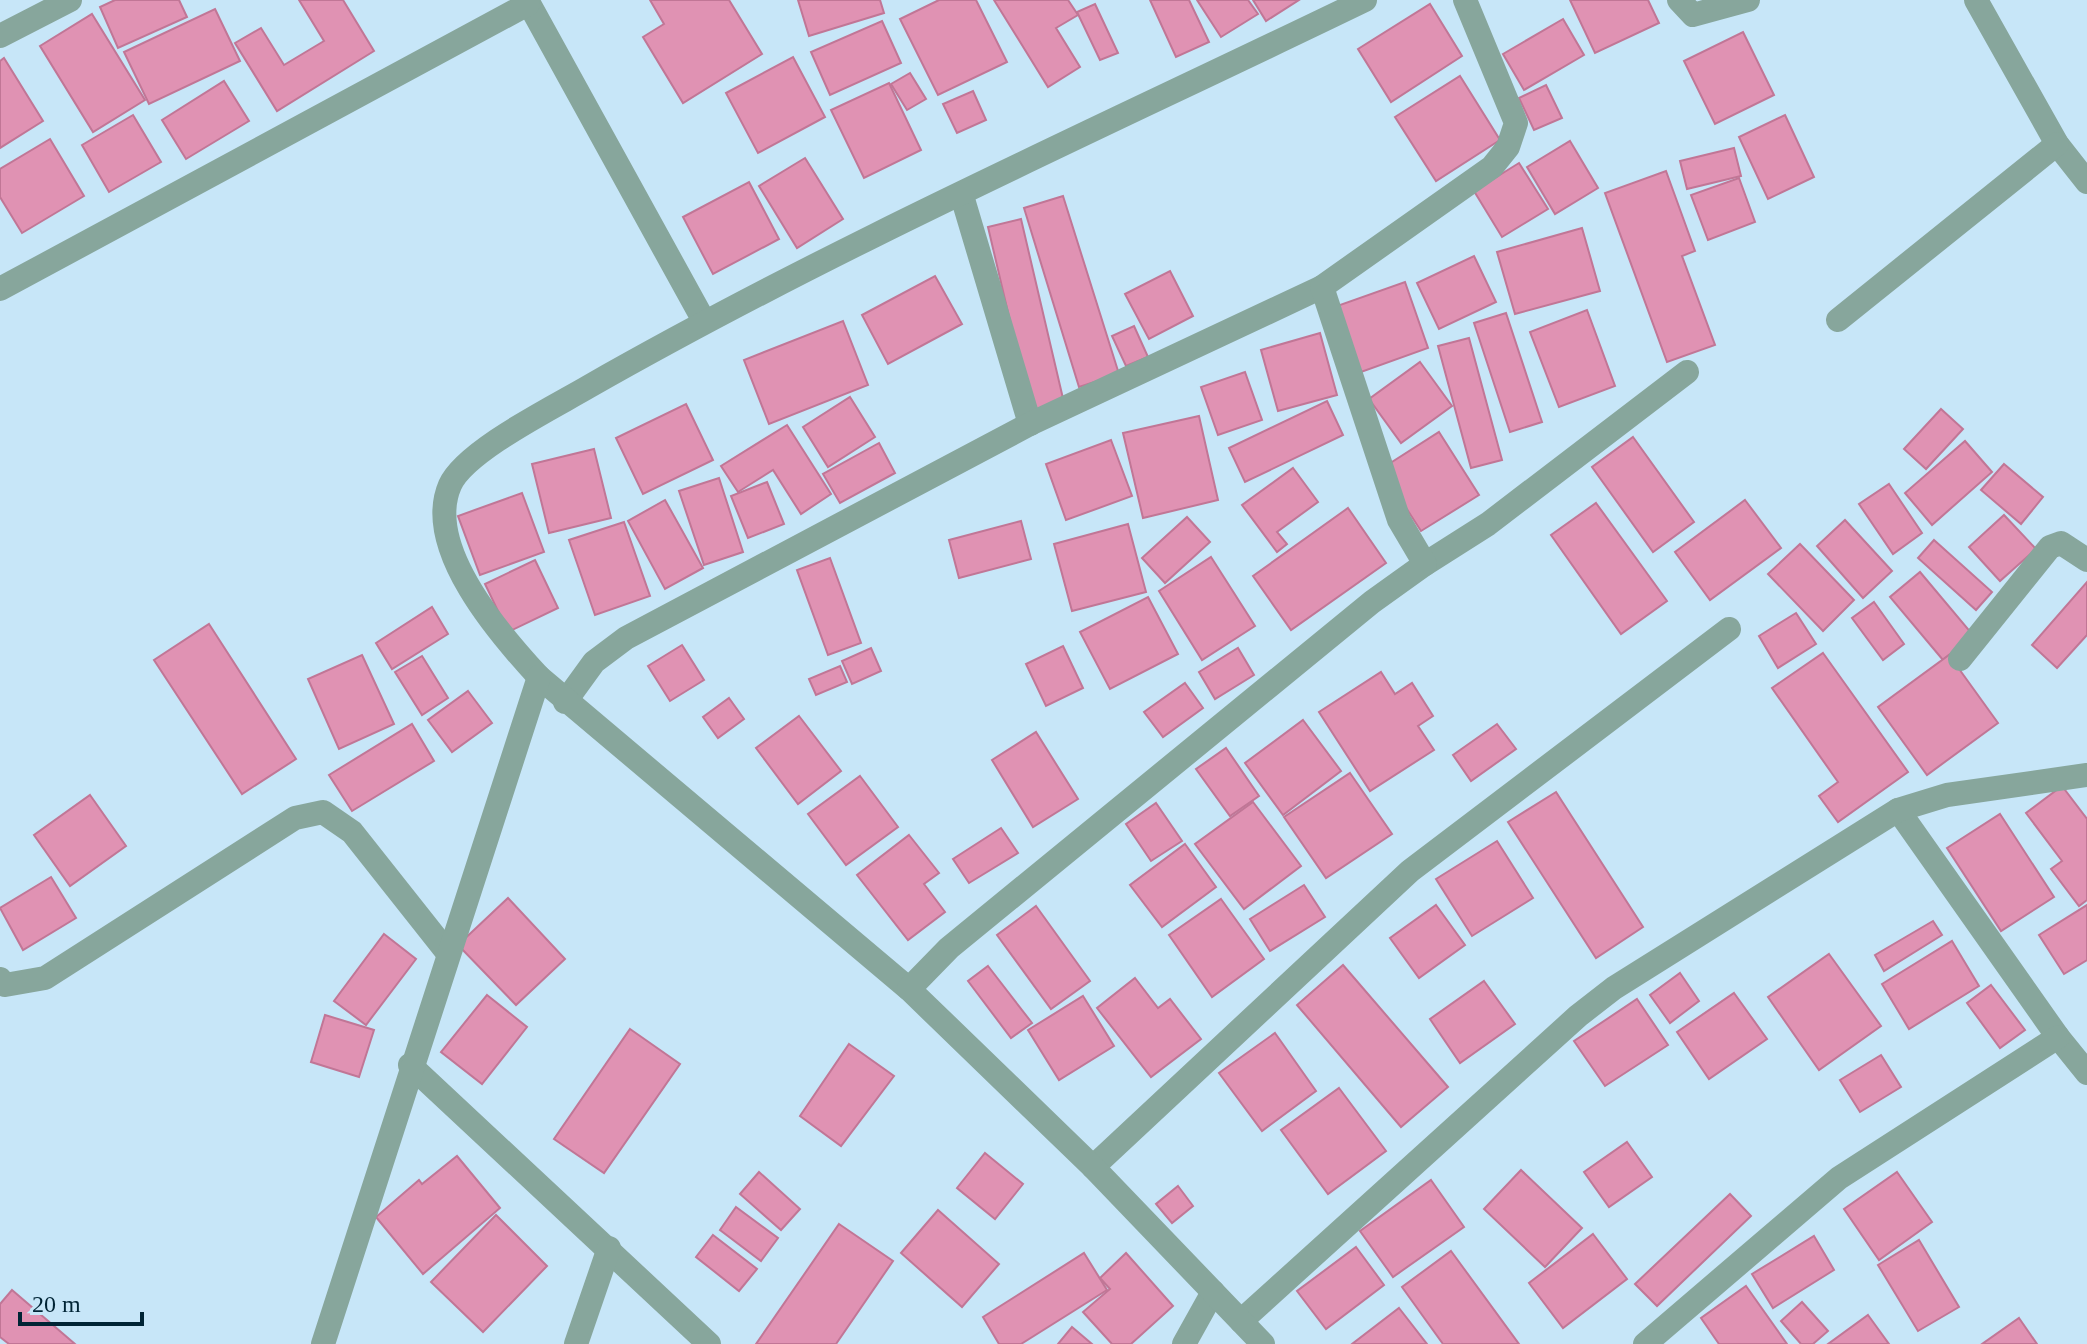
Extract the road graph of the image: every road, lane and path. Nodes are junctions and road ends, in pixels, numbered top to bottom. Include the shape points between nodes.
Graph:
1 (70, 0) edge
2 (1365, 0) edge
3 (1465, 0) edge
4 (1679, 0) edge
5 (1748, 0) edge
6 (1976, 0) edge
7 (528, 2) edge
8 (0, 36) edge
9 (2057, 144) junction
10 (2087, 182) edge
11 (962, 196) junction
12 (1322, 287) junction
13 (0, 289) edge
14 (1838, 320) dead end
15 (704, 321) junction
16 (1687, 372) dead end
17 (1030, 424) junction
18 (2087, 560) edge
19 (1425, 564) junction
20 (1729, 629) dead end
21 (1960, 659) dead end
22 (539, 677) junction
23 (565, 702) junction
24 (2087, 775) edge
25 (1898, 810) junction
26 (447, 952) junction
27 (0, 979) edge
28 (909, 989) junction
29 (2058, 1037) junction
30 (410, 1065) junction
31 (2087, 1073) edge
32 (1093, 1167) junction
33 (609, 1248) junction
34 (1213, 1292) junction
35 (1241, 1321) junction
36 (323, 1344) edge
37 (576, 1344) edge
38 (709, 1344) edge
39 (1184, 1344) edge
40 (1263, 1344) edge
41 (1645, 1344) edge

1 - 8 street
2 - 11 street
3 - 12 street via 1516,123 1508,147 1492,167
4 - 5 street via 1693,15
6 - 9 street
7 - 13 street
7 - 15 street
9 - 10 street
9 - 14 street
11 - 15 street
11 - 17 street
12 - 17 street
12 - 19 street via 1399,520
15 - 22 street via 493,441 450,482 442,511 452,551 497,631
16 - 19 street via 1488,524
17 - 23 street via 626,638 594,662
18 - 21 street via 2061,543 2050,547
19 - 28 street via 949,948
20 - 32 street via 1410,871
22 - 23 street
22 - 26 street
23 - 28 street
24 - 25 street via 1947,795
25 - 29 street
25 - 35 street via 1614,988 1578,1016
26 - 27 street via 352,832 323,812 295,818 45,978 5,985
26 - 30 street
28 - 32 street
29 - 31 street
29 - 41 street via 1839,1178
30 - 33 street
30 - 36 street
32 - 34 street
33 - 37 street
33 - 38 street
34 - 35 street
34 - 39 street
35 - 40 street

